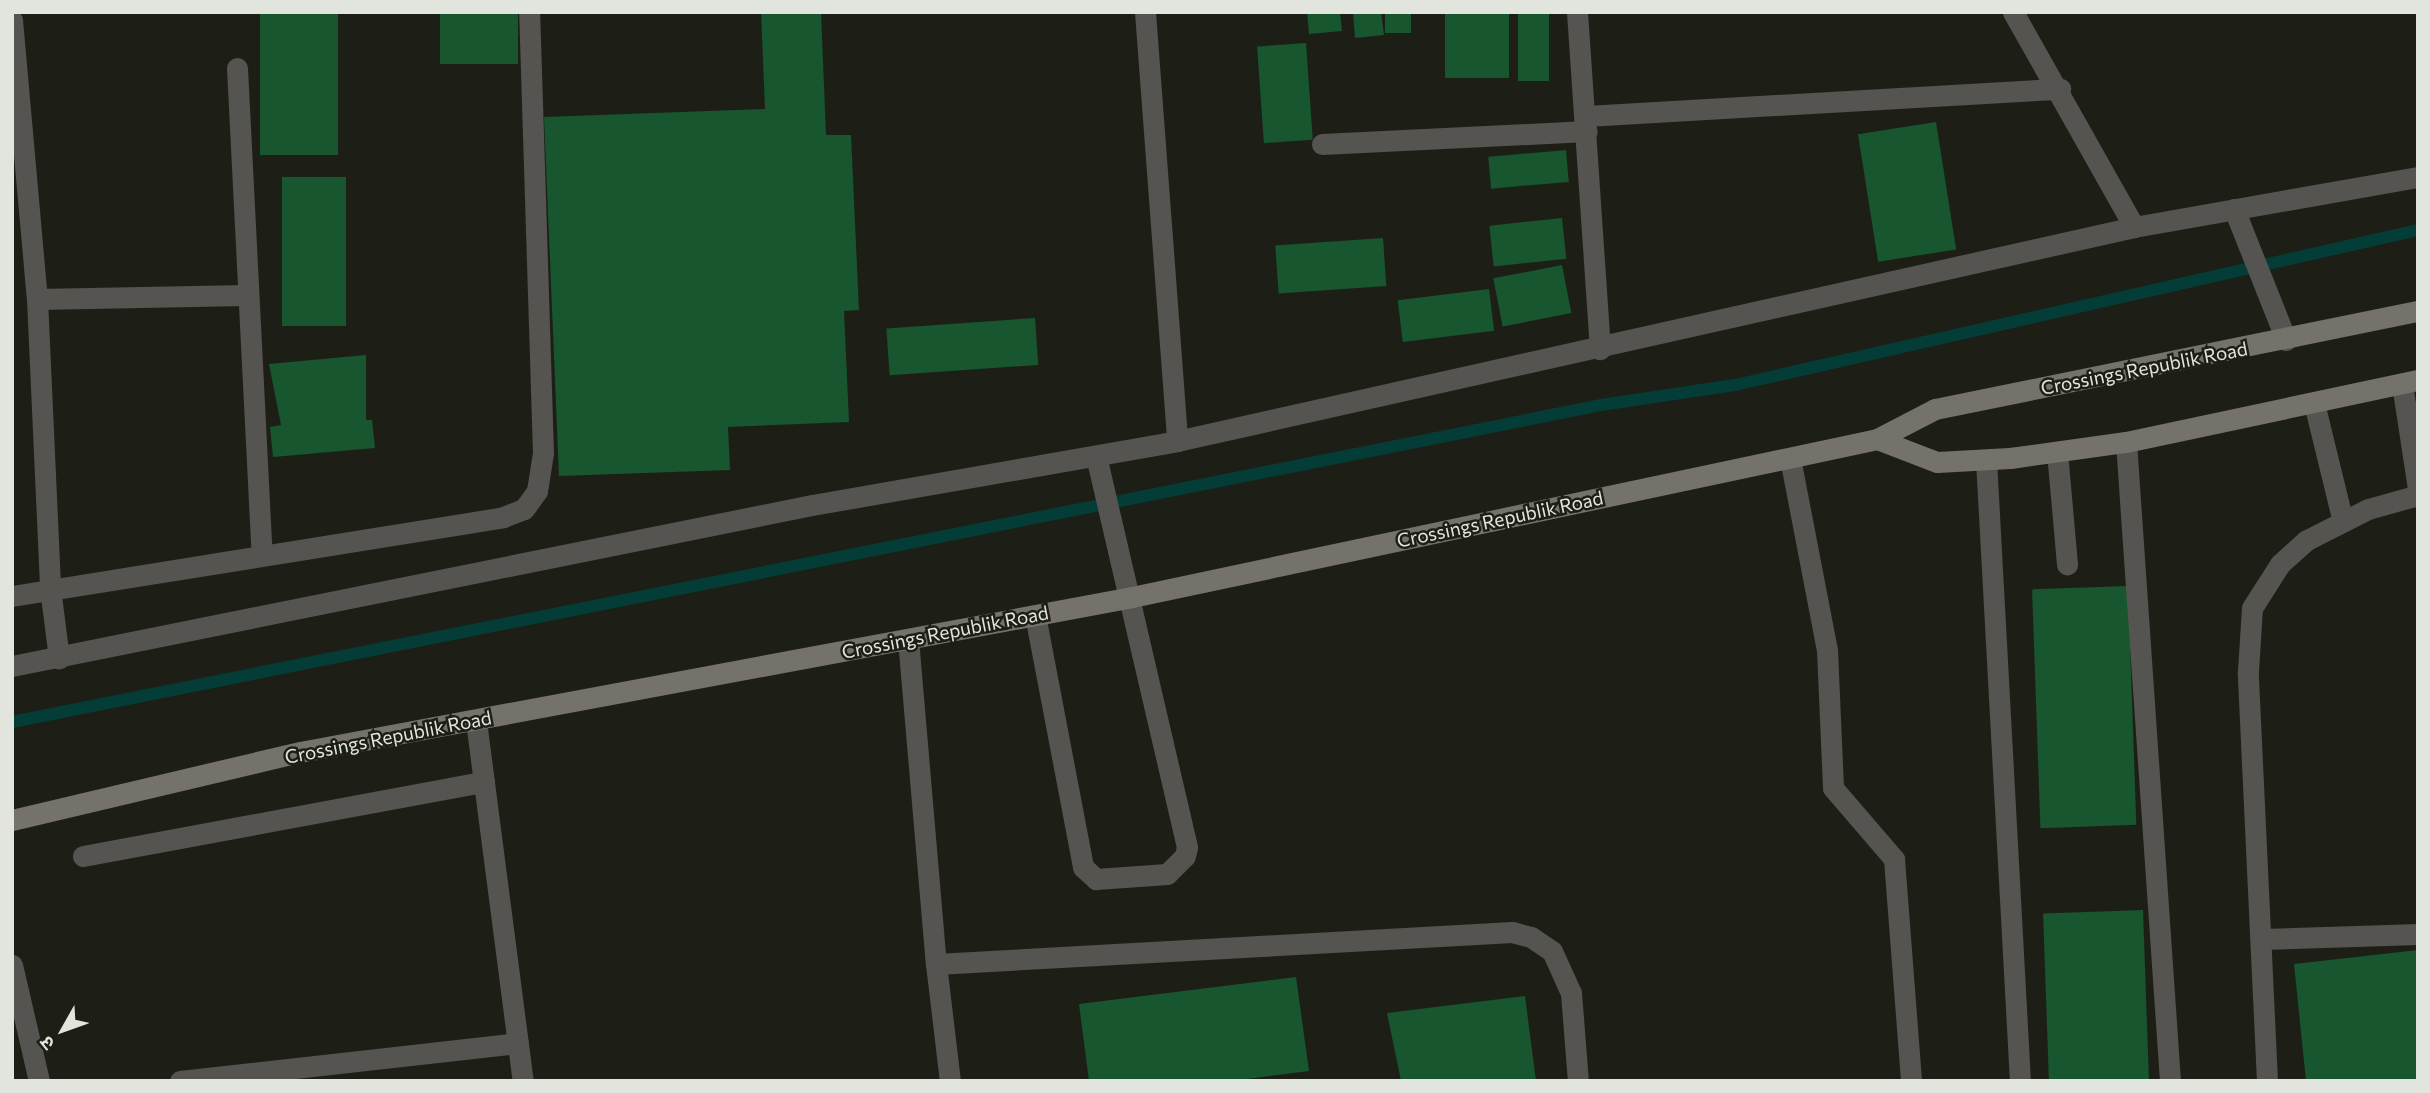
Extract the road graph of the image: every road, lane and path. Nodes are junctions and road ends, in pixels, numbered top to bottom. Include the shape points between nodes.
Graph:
1 (529, 12) edge
2 (1145, 12) edge
3 (1577, 12) edge
4 (2013, 12) edge
5 (12, 20) edge
6 (237, 68) dead end
7 (2060, 89) junction
8 (1586, 123) junction
9 (1322, 144) dead end
10 (2418, 177) edge
11 (2234, 209) junction
12 (2134, 227) junction
13 (246, 295) junction
14 (37, 299) junction
15 (2418, 311) edge
16 (2286, 340) junction
17 (1600, 349) junction
18 (2410, 382) edge
19 (2314, 402) junction
20 (1877, 439) junction
21 (1177, 440) junction
22 (2126, 442) junction
23 (2057, 452) junction
24 (1096, 456) junction
25 (1790, 457) junction
26 (1986, 460) junction
27 (2418, 488) edge
28 (2418, 495) edge
29 (2343, 522) junction
30 (262, 555) junction
31 (2067, 565) dead end
32 (50, 588) junction
33 (12, 596) edge
34 (1132, 597) junction
35 (1035, 615) junction
36 (908, 639) junction
37 (59, 658) junction
38 (12, 666) edge
39 (476, 720) junction
40 (484, 782) junction
41 (12, 820) edge
42 (83, 856) dead end
43 (2418, 934) edge
44 (2261, 939) junction
45 (936, 964) junction
46 (12, 965) edge
47 (518, 1043) junction
48 (39, 1081) edge
49 (180, 1081) edge
50 (523, 1081) edge
51 (950, 1081) edge
52 (1578, 1081) edge
53 (1911, 1081) edge
54 (2021, 1081) edge
55 (2170, 1081) edge
56 (2267, 1081) edge

1 - 30 street via 543,453 537,491 524,509 503,517
2 - 21 street
3 - 8 street
4 - 7 street
5 - 14 street
6 - 13 street
7 - 8 street
7 - 12 street
8 - 9 street
8 - 17 street
10 - 11 street
11 - 12 street
11 - 16 street
12 - 17 street
13 - 14 street
13 - 30 street
14 - 32 street
15 - 16 street, Crossings Republik Road
16 - 20 street, Crossings Republik Road via 1936,409
17 - 21 street
18 - 19 street
18 - 27 street
19 - 22 street
19 - 29 street
20 - 25 street, Crossings Republik Road
20 - 26 street via 1918,458
21 - 24 street
22 - 23 street
22 - 55 street
23 - 26 street
23 - 31 street
24 - 34 street
24 - 37 street via 812,505
25 - 34 street, Crossings Republik Road
25 - 53 street via 1827,650 1833,788 1894,859
26 - 54 street
28 - 29 street
29 - 44 street via 2307,540 2280,564 2252,608 2249,671
30 - 32 street
32 - 33 street
32 - 37 street
34 - 35 street, Crossings Republik Road
34 - 35 street via 1187,847 1185,856 1167,874 1096,879 1083,867
35 - 36 street, Crossings Republik Road
36 - 39 street, Crossings Republik Road
36 - 45 street
37 - 38 street
39 - 40 street
39 - 41 street, Crossings Republik Road via 300,752
40 - 42 street
40 - 47 street
43 - 44 street
44 - 56 street
45 - 51 street
45 - 52 street via 1512,932 1531,937 1552,951 1567,982
46 - 48 street
47 - 49 street
47 - 50 street

